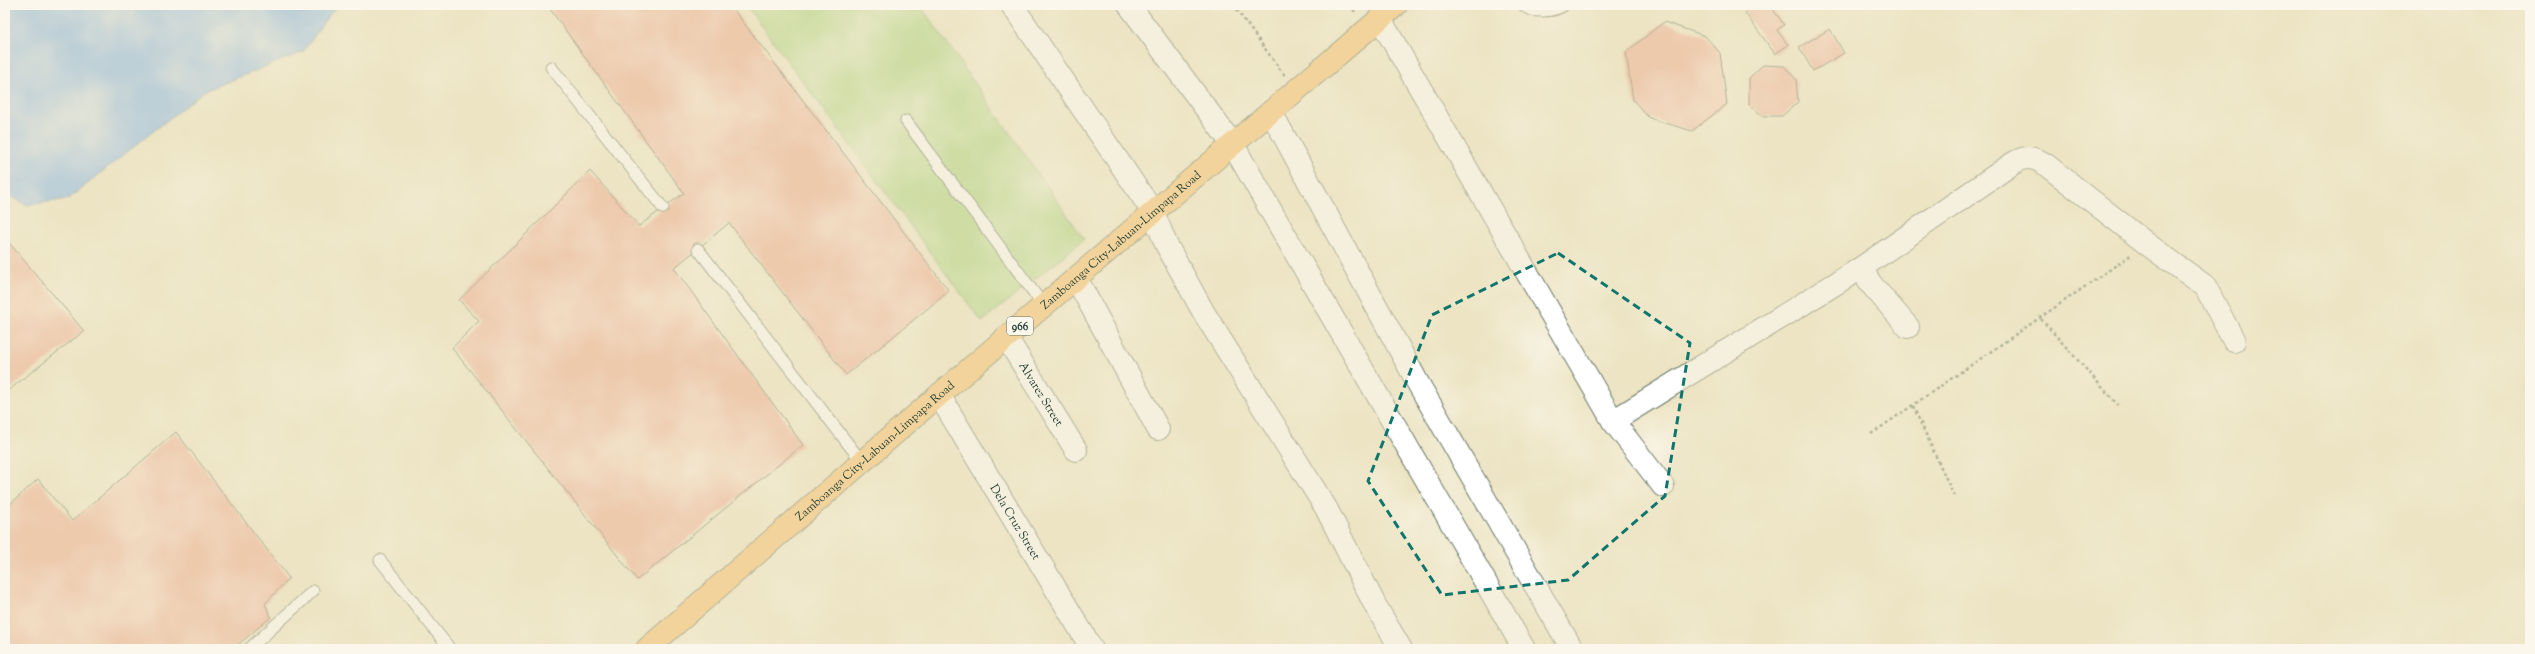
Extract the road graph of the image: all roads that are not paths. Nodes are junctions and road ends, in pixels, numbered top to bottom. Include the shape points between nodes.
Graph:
1 (1012, 5) edge
2 (1129, 5) edge
3 (1396, 5) edge
4 (1523, 5) edge
5 (1564, 5) edge
6 (1380, 19) junction
7 (551, 67) dead end
8 (1271, 112) junction
9 (906, 121) dead end
10 (1233, 145) junction
11 (663, 208) dead end
12 (1153, 212) junction
13 (698, 249) dead end
14 (1861, 268) junction
15 (1076, 278) junction
16 (1044, 306) junction
17 (1908, 327) dead end
18 (1006, 337) junction
19 (2234, 341) dead end
20 (939, 395) junction
21 (1614, 421) junction
22 (1158, 429) dead end
23 (1076, 450) dead end
24 (862, 462) junction
25 (1663, 486) dead end
26 (380, 560) dead end
27 (313, 591) dead end
28 (249, 649) edge
29 (450, 649) edge
30 (647, 649) edge
31 (1092, 649) edge
32 (1401, 649) edge
33 (1524, 649) edge
34 (1572, 649) edge

1 - 12 street
2 - 10 street
3 - 6 main road, Zamboanga City-Labuan-Limpapa Road / 966
4 - 5 lane via 1542,11
6 - 8 main road, Zamboanga City-Labuan-Limpapa Road / 966
6 - 21 street
7 - 11 lane
8 - 10 main road, Zamboanga City-Labuan-Limpapa Road / 966
8 - 34 street via 1419,386
9 - 16 lane
10 - 12 main road, Zamboanga City-Labuan-Limpapa Road / 966
10 - 33 street
12 - 15 main road, Zamboanga City-Labuan-Limpapa Road / 966
12 - 32 street via 1166,244 1204,312 1326,508 1375,606
13 - 24 lane
14 - 17 street via 1871,284
14 - 19 street via 2012,164 2026,157 2038,159 2205,286
14 - 21 street
15 - 16 main road, Zamboanga City-Labuan-Limpapa Road / 966
15 - 22 street
16 - 18 main road, Zamboanga City-Labuan-Limpapa Road / 966
18 - 20 main road, Zamboanga City-Labuan-Limpapa Road / 966
18 - 23 street, Alvarez Street
20 - 24 main road, Zamboanga City-Labuan-Limpapa Road / 966
20 - 31 street, Dela Cruz Street
21 - 25 street
24 - 30 main road, Zamboanga City-Labuan-Limpapa Road / 966
26 - 29 lane
27 - 28 lane

